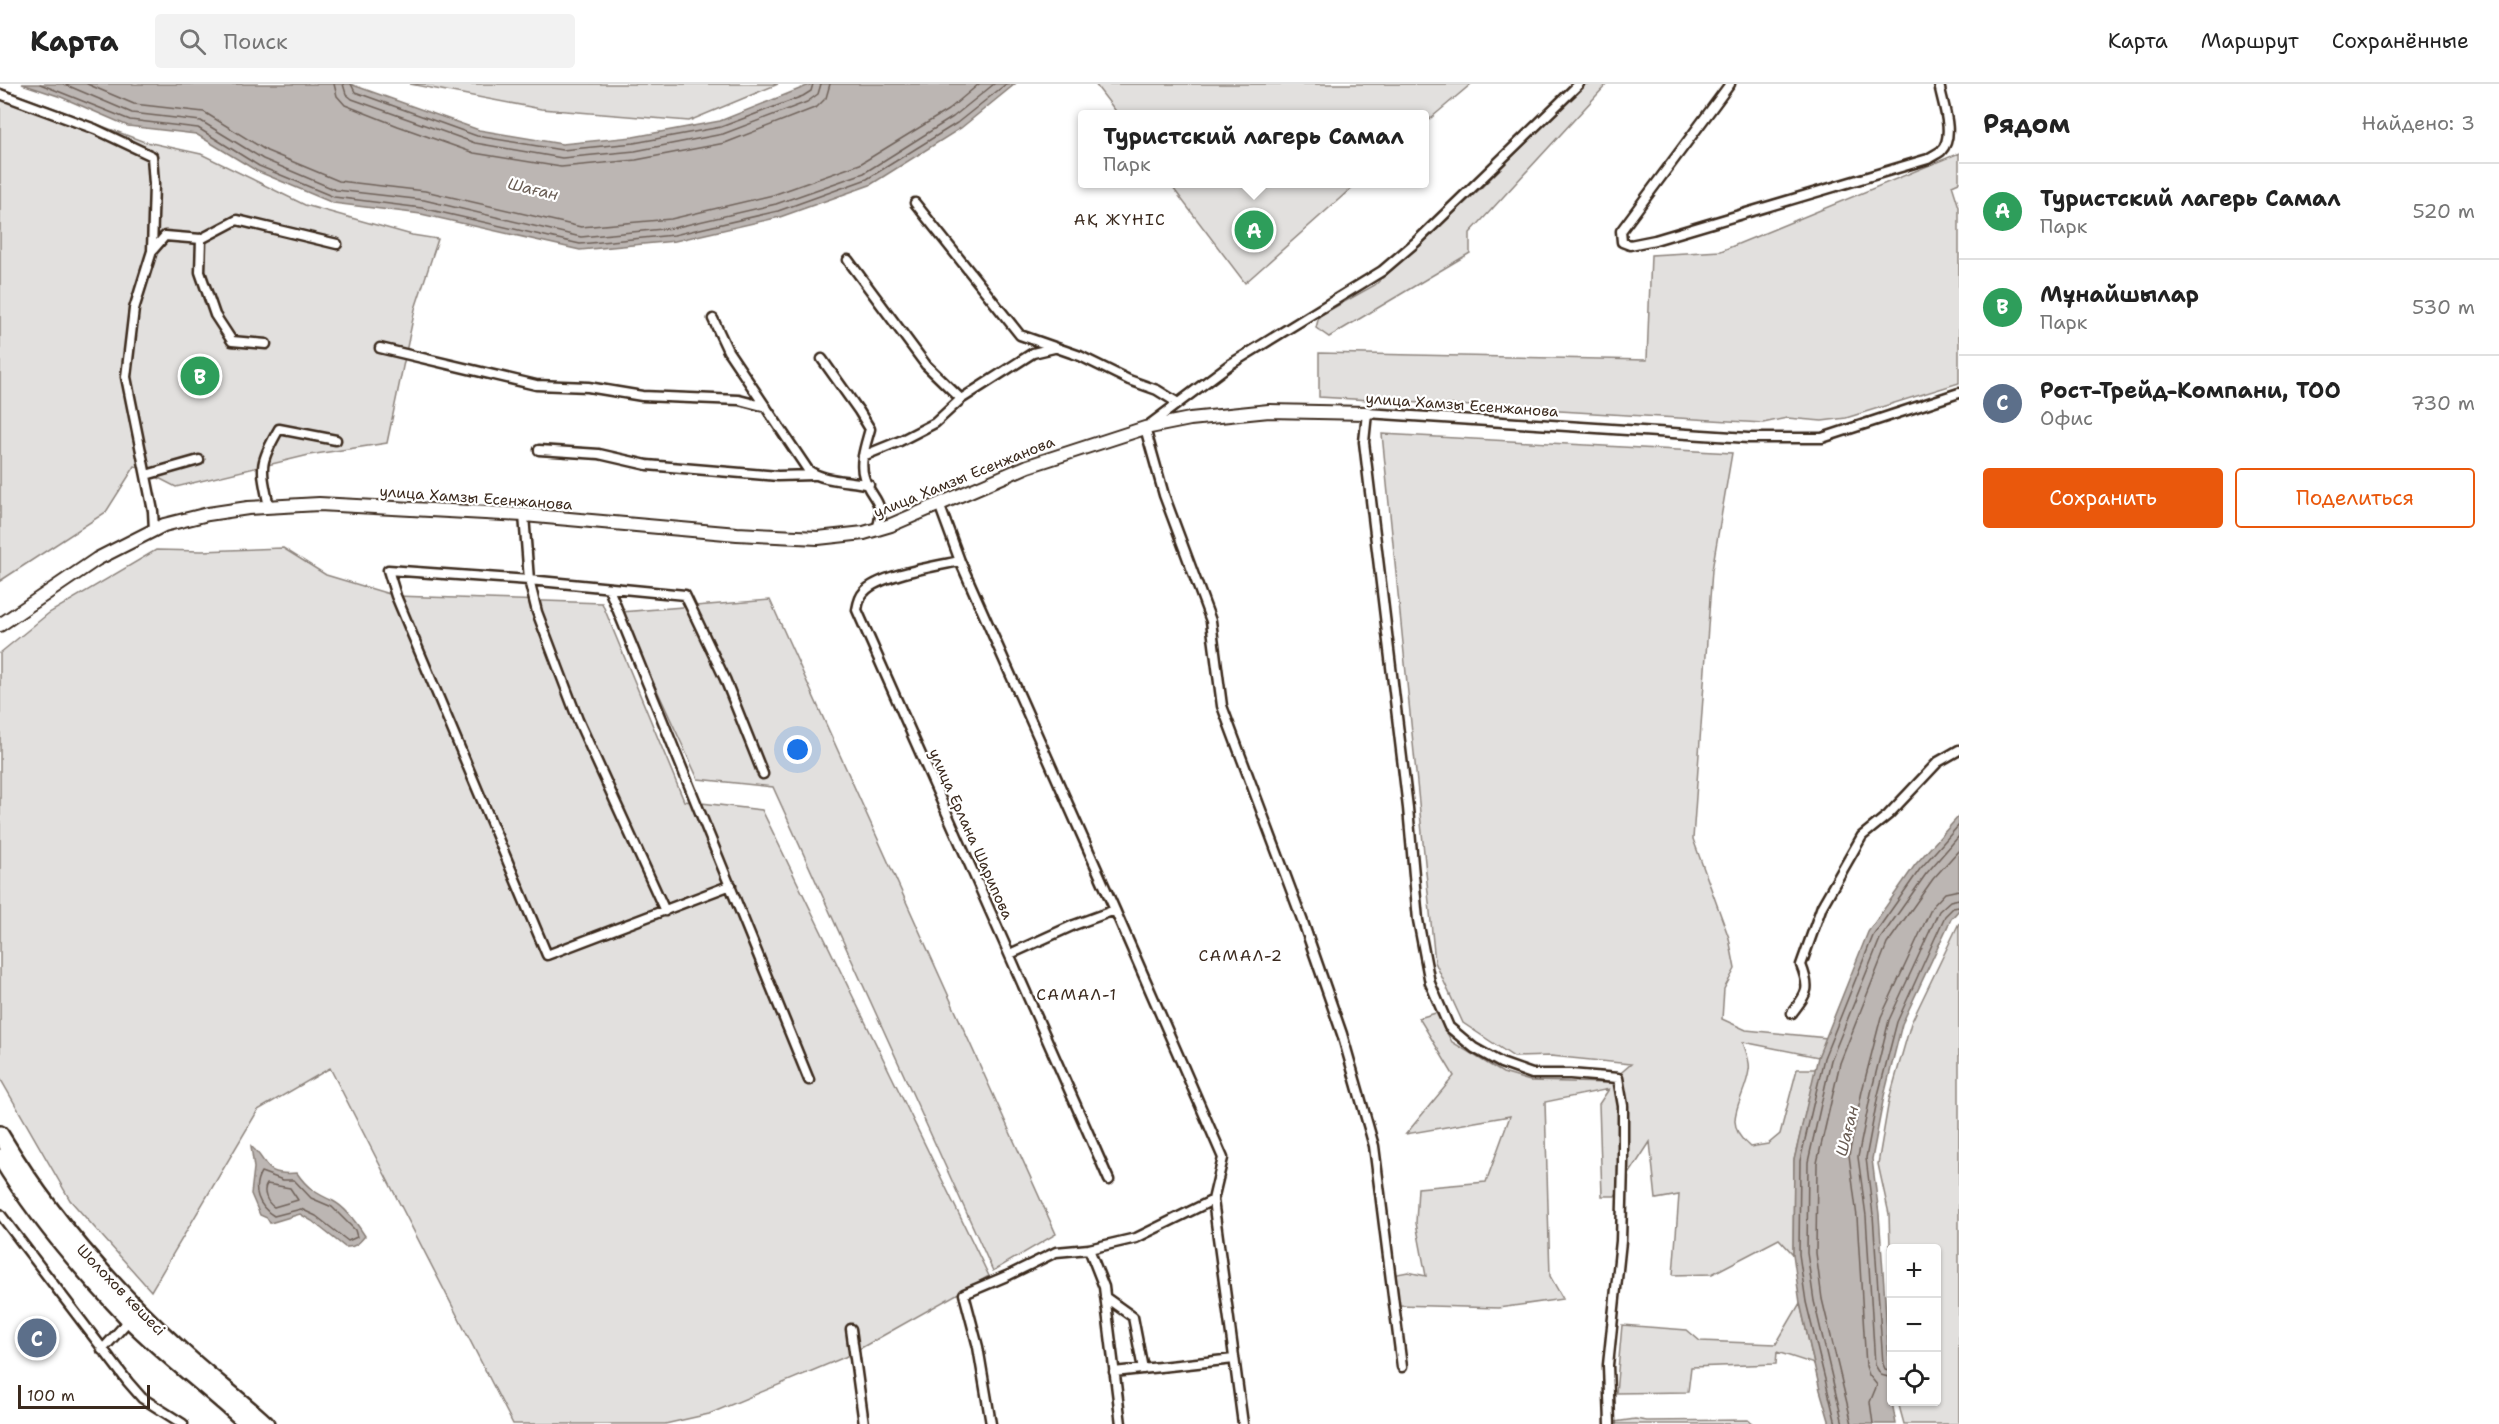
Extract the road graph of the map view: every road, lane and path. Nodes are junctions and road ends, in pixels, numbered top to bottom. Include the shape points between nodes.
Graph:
1 (1578, 84) edge
2 (1730, 84) edge
3 (1939, 84) edge
4 (0, 94) edge
5 (915, 203) dead end
6 (201, 239) junction
7 (337, 244) dead end
8 (152, 251) junction
9 (848, 260) dead end
10 (713, 319) dead end
11 (266, 344) dead end
12 (380, 348) dead end
13 (1054, 348) junction
14 (822, 359) dead end
15 (1959, 393) edge
16 (961, 399) junction
17 (1178, 403) junction
18 (766, 407) junction
19 (1367, 413) junction
20 (1145, 428) junction
21 (336, 440) dead end
22 (539, 450) dead end
23 (863, 456) junction
24 (199, 460) dead end
25 (146, 475) junction
26 (814, 475) junction
27 (869, 485) junction
28 (939, 504) junction
29 (269, 507) junction
30 (524, 515) junction
31 (877, 529) junction
32 (154, 530) junction
33 (960, 561) junction
34 (529, 580) junction
35 (609, 589) junction
36 (0, 625) edge
37 (1959, 750) edge
38 (764, 774) dead end
39 (731, 885) junction
40 (1115, 910) junction
41 (665, 911) junction
42 (1010, 954) junction
43 (1792, 1013) dead end
44 (809, 1080) dead end
45 (0, 1134) edge
46 (0, 1157) edge
47 (4, 1176) edge
48 (1109, 1180) dead end
49 (1213, 1200) junction
50 (0, 1214) edge
51 (1089, 1249) junction
52 (1105, 1297) junction
53 (136, 1316) junction
54 (851, 1329) dead end
55 (102, 1350) junction
56 (1234, 1359) junction
57 (1402, 1367) dead end
58 (1143, 1369) junction
59 (1114, 1371) junction
60 (183, 1424) edge
61 (248, 1424) edge
62 (266, 1424) edge
63 (864, 1424) edge
64 (991, 1424) edge
65 (1121, 1424) edge
66 (1243, 1424) edge
67 (1610, 1424) edge

1 - 17 street via 1382,271 1228,365
2 - 3 street via 1621,231 1622,242 1630,245 1655,240 1928,159 1942,150 1947,140
4 - 8 street via 95,129 152,156
5 - 13 street via 1020,335
6 - 7 street via 237,220
6 - 8 street via 165,236
6 - 11 street via 200,272 215,315 232,341
8 - 25 street via 134,309 126,377
9 - 16 street via 926,365
10 - 18 street via 728,351
12 - 18 street via 536,385 588,387 642,396 739,400
13 - 16 street via 1033,353
13 - 17 street via 1157,390
14 - 23 street via 870,429
15 - 19 street, улица Хамзы Есенжанова via 1822,438 1736,438
16 - 23 street via 935,423
17 - 20 street
18 - 26 street
19 - 20 street, улица Хамзы Есенжанова via 1269,411
19 - 67 street via 1364,442 1418,921 1430,983 1449,1027 1474,1048 1501,1063 1532,1074 1618,1078 1623,1106 1623,1162 1621,1241 1608,1365
20 - 28 street, улица Хамзы Есенжанова via 1028,465
20 - 57 street via 1164,495 1212,621 1222,706 1342,1034 1374,1146
21 - 29 street via 279,429 265,453 261,470
22 - 26 street via 599,454 646,465 778,476
23 - 27 street via 864,477
24 - 25 street
25 - 32 street
26 - 27 street
27 - 31 street via 879,502 881,517
28 - 31 street, улица Хамзы Есенжанова
28 - 33 street
29 - 30 street, улица Хамзы Есенжанова via 319,504
29 - 32 street, улица Хамзы Есенжанова via 208,514
30 - 31 street, улица Хамзы Есенжанова via 785,538 818,538
30 - 34 street
32 - 36 street, улица Хамзы Есенжанова via 97,559
33 - 40 street
33 - 42 street, улица Ерлана Шарипова via 871,585 863,593 857,610
34 - 35 street
34 - 41 street via 537,612 578,720
34 - 41 street via 388,570 547,955
35 - 38 street via 685,595 725,678
35 - 39 street
37 - 43 street via 1938,762 1888,815 1862,836 1822,906 1801,965 1807,993
39 - 41 street
39 - 44 street
40 - 42 street
40 - 49 street via 1223,1158
42 - 48 street, улица Ерлана Шарипова
45 - 53 highway, Шолохов көшесі via 44,1201
46 - 47 highway, Шолохов көшесі
47 - 53 highway, Шолохов көшесі via 79,1264
49 - 51 street via 1136,1238
49 - 56 street
50 - 55 street
51 - 52 street
51 - 64 street via 1056,1252 964,1294
52 - 58 street via 1133,1317
52 - 59 street
53 - 55 street
53 - 61 highway, Шолохов көшесі
53 - 62 highway, Шолохов көшесі
54 - 63 street
55 - 60 street via 142,1398
56 - 58 street
56 - 66 street
58 - 59 street
59 - 65 street

